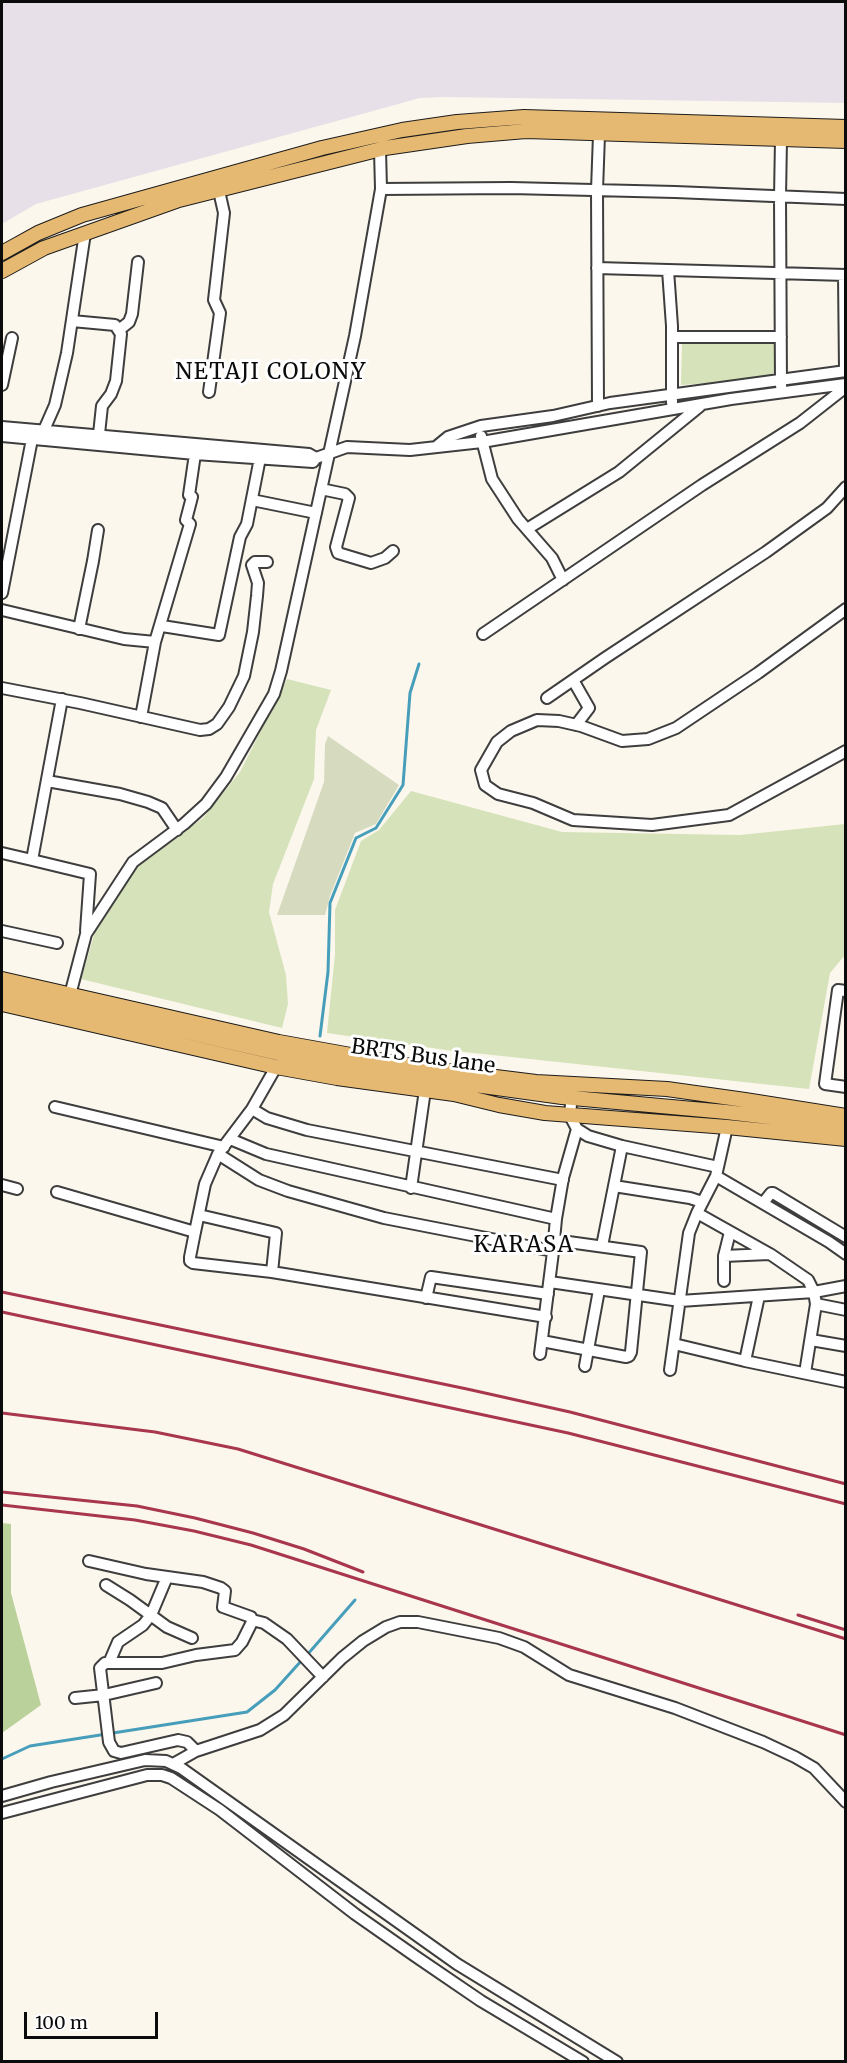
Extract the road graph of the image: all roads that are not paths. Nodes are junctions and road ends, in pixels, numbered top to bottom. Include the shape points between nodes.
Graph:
1 (846, 128) edge
2 (599, 135) junction
3 (781, 138) junction
4 (846, 141) edge
5 (380, 150) junction
6 (381, 189) junction
7 (597, 190) junction
8 (219, 191) junction
9 (780, 197) junction
10 (846, 199) edge
11 (85, 233) junction
12 (2, 253) edge
13 (138, 262) dead end
14 (597, 268) junction
15 (669, 270) junction
16 (2, 271) edge
17 (780, 274) junction
18 (845, 275) edge
19 (72, 321) junction
20 (119, 330) junction
21 (672, 337) junction
22 (781, 337) junction
23 (12, 338) dead end
24 (845, 371) edge
25 (781, 379) junction
26 (2, 385) edge
27 (846, 385) edge
28 (209, 392) dead end
29 (782, 392) junction
30 (672, 396) junction
31 (598, 406) junction
32 (701, 406) junction
33 (672, 409) junction
34 (2, 427) edge
35 (479, 427) junction
36 (44, 430) junction
37 (99, 434) junction
38 (2, 436) edge
39 (32, 439) junction
40 (482, 442) junction
41 (436, 446) junction
42 (331, 452) junction
43 (195, 454) junction
44 (260, 458) junction
45 (316, 458) junction
46 (846, 487) edge
47 (321, 489) junction
48 (252, 500) junction
49 (316, 513) junction
50 (527, 529) junction
51 (98, 530) dead end
52 (393, 551) dead end
53 (267, 562) dead end
54 (563, 580) junction
55 (2, 593) edge
56 (846, 609) edge
57 (2, 610) edge
58 (162, 626) junction
59 (79, 628) junction
60 (483, 634) dead end
61 (155, 642) junction
62 (573, 680) junction
63 (2, 688) edge
64 (547, 698) dead end
65 (62, 699) junction
66 (141, 717) junction
67 (576, 725) junction
68 (846, 751) edge
69 (47, 781) junction
70 (177, 830) junction
71 (2, 853) edge
72 (33, 860) junction
73 (2, 931) edge
74 (86, 934) junction
75 (57, 943) dead end
76 (2, 979) edge
77 (2, 990) edge
78 (846, 991) edge
79 (70, 994) junction
80 (2, 1004) edge
81 (276, 1067) junction
82 (846, 1087) edge
83 (425, 1090) junction
84 (572, 1091) junction
85 (55, 1107) dead end
86 (252, 1109) junction
87 (570, 1116) junction
88 (846, 1116) edge
89 (846, 1126) edge
90 (727, 1127) junction
91 (577, 1130) junction
92 (846, 1139) edge
93 (622, 1146) junction
94 (224, 1147) junction
95 (415, 1151) junction
96 (718, 1167) junction
97 (563, 1180) junction
98 (2, 1185) edge
99 (615, 1186) junction
100 (411, 1188) junction
101 (17, 1189) dead end
102 (57, 1192) dead end
103 (766, 1199) junction
104 (702, 1202) junction
105 (697, 1213) junction
106 (198, 1215) junction
107 (556, 1219) junction
108 (195, 1232) junction
109 (730, 1232) junction
110 (846, 1237) edge
111 (554, 1246) junction
112 (602, 1246) junction
113 (770, 1254) junction
114 (846, 1254) edge
115 (724, 1256) junction
116 (272, 1272) junction
117 (724, 1281) dead end
118 (550, 1282) junction
119 (846, 1286) edge
120 (599, 1290) junction
121 (814, 1292) junction
122 (548, 1294) junction
123 (637, 1294) junction
124 (759, 1296) junction
125 (426, 1298) junction
126 (680, 1301) junction
127 (816, 1304) junction
128 (846, 1310) edge
129 (546, 1317) junction
130 (811, 1340) junction
131 (542, 1341) junction
132 (674, 1344) junction
133 (846, 1346) edge
134 (588, 1350) junction
135 (540, 1354) dead end
136 (745, 1361) junction
137 (585, 1366) dead end
138 (670, 1370) dead end
139 (805, 1373) junction
140 (846, 1382) edge
141 (89, 1561) dead end
142 (167, 1577) junction
143 (106, 1586) dead end
144 (151, 1615) junction
145 (252, 1620) junction
146 (192, 1638) dead end
147 (109, 1663) junction
148 (323, 1677) junction
149 (156, 1683) dead end
150 (104, 1695) junction
151 (75, 1698) dead end
152 (196, 1751) junction
153 (173, 1764) junction
154 (2, 1796) edge
155 (846, 1802) edge
156 (2, 1813) edge
157 (583, 2061) edge
158 (617, 2061) edge

1 - 12 main road via 524,117 402,130 82,214
2 - 3 main road
2 - 5 main road via 526,131
2 - 7 street
3 - 4 main road
3 - 9 street
5 - 6 street
5 - 8 main road
6 - 7 street
6 - 42 street
7 - 9 street
7 - 14 street
8 - 11 main road via 178,200
8 - 28 street via 224,213 214,300 220,313
9 - 10 street
9 - 17 street
11 - 16 main road via 44,248
11 - 19 street
13 - 20 street via 132,314
14 - 15 street
14 - 31 street
15 - 17 street
15 - 21 street
17 - 18 street
17 - 22 street
18 - 24 street
19 - 20 street via 111,324
19 - 36 street via 55,405
20 - 37 street via 116,381 102,406
21 - 22 street
21 - 30 street
22 - 25 street
23 - 26 street
24 - 25 street
25 - 29 street
25 - 30 street
27 - 29 street
27 - 54 street via 800,423
29 - 32 street
30 - 31 street
30 - 33 street
31 - 35 street
32 - 33 street
32 - 50 street via 619,472
33 - 40 street
34 - 36 street
35 - 40 street
35 - 41 street via 448,437
36 - 37 street
36 - 39 street
37 - 45 street via 309,453
38 - 39 street
39 - 43 street
39 - 55 street
40 - 41 street
40 - 50 street via 492,478
41 - 42 street via 410,450 347,447
42 - 45 street
42 - 47 street
43 - 44 street
43 - 58 street via 186,520 190,524
44 - 45 street via 312,462
44 - 48 street
46 - 62 street via 827,507 766,552
47 - 49 street
47 - 52 street via 349,498 336,547 338,553 372,563
48 - 49 street
48 - 58 street via 219,636
49 - 70 street via 273,694 226,777 206,804
50 - 54 street via 552,558
51 - 59 street
53 - 66 street via 252,565 258,583 244,676 217,724 200,730
54 - 60 street
56 - 67 street via 676,728 648,739 622,741
57 - 59 street
58 - 61 street
59 - 61 street
61 - 66 street
62 - 64 street
62 - 67 street via 589,708
63 - 65 street
65 - 66 street
65 - 69 street
67 - 68 street via 537,720 511,731 487,757 481,770 485,785 498,794 573,820 652,825 729,815
69 - 70 street via 148,802 162,808
69 - 72 street
70 - 74 street via 133,862
71 - 72 street
72 - 74 street via 90,874
73 - 75 street
74 - 79 street
76 - 79 main road
77 - 84 main road, BRTS Bus lane via 345,1067 516,1091
78 - 82 street via 838,990 825,1084
79 - 84 main road via 279,1042
80 - 81 main road
81 - 83 main road
81 - 86 street
83 - 87 main road
83 - 95 street
84 - 87 street
84 - 88 main road via 667,1089
84 - 89 main road, BRTS Bus lane
85 - 94 street
86 - 94 street
86 - 95 street via 267,1118 307,1130
87 - 90 main road
87 - 91 street
90 - 92 main road
90 - 96 street
91 - 93 street
91 - 97 street
93 - 96 street
93 - 99 street
94 - 100 street
94 - 106 street via 206,1184
94 - 111 street via 259,1180 288,1191 384,1218
95 - 97 street
95 - 100 street
96 - 103 street
96 - 104 street
97 - 107 street
98 - 101 street
99 - 104 street
99 - 112 street
100 - 107 street
102 - 108 street
103 - 110 street via 773,1192
103 - 114 street
104 - 105 street
105 - 109 street
105 - 126 street via 689,1233
106 - 108 street
106 - 116 street via 276,1233
107 - 111 street
108 - 116 street via 190,1257 193,1263
109 - 113 street
109 - 115 street
111 - 112 street
111 - 118 street
112 - 123 street via 641,1252
113 - 115 street
113 - 121 street via 808,1280
115 - 117 street
116 - 125 street
118 - 120 street
118 - 122 street
119 - 121 street
120 - 123 street
120 - 134 street
121 - 124 street
121 - 127 street
122 - 125 street via 431,1277
122 - 129 street
123 - 126 street
123 - 134 street via 629,1356
124 - 126 street
124 - 136 street
125 - 129 street
126 - 132 street
127 - 128 street
127 - 130 street
129 - 131 street
130 - 133 street
130 - 139 street
131 - 134 street
131 - 135 street
132 - 136 street
132 - 138 street
134 - 137 street
136 - 139 street
139 - 140 street
141 - 142 street
142 - 144 street
142 - 145 street via 221,1588 225,1591 223,1607
143 - 144 street
144 - 146 street
144 - 147 street via 118,1642
145 - 147 street via 235,1650 162,1663
145 - 148 street via 276,1630
147 - 150 street via 100,1668
148 - 152 street via 284,1716 260,1730
148 - 155 street via 363,1641 400,1622 488,1636 524,1647 569,1675 675,1708 763,1742 814,1768
149 - 150 street
150 - 151 street
150 - 152 street via 109,1742 114,1751 121,1753 178,1740 188,1742
152 - 153 street
153 - 154 street via 145,1760
153 - 158 street via 457,1965
156 - 157 street via 147,1775 171,1778 220,1810 423,1962

